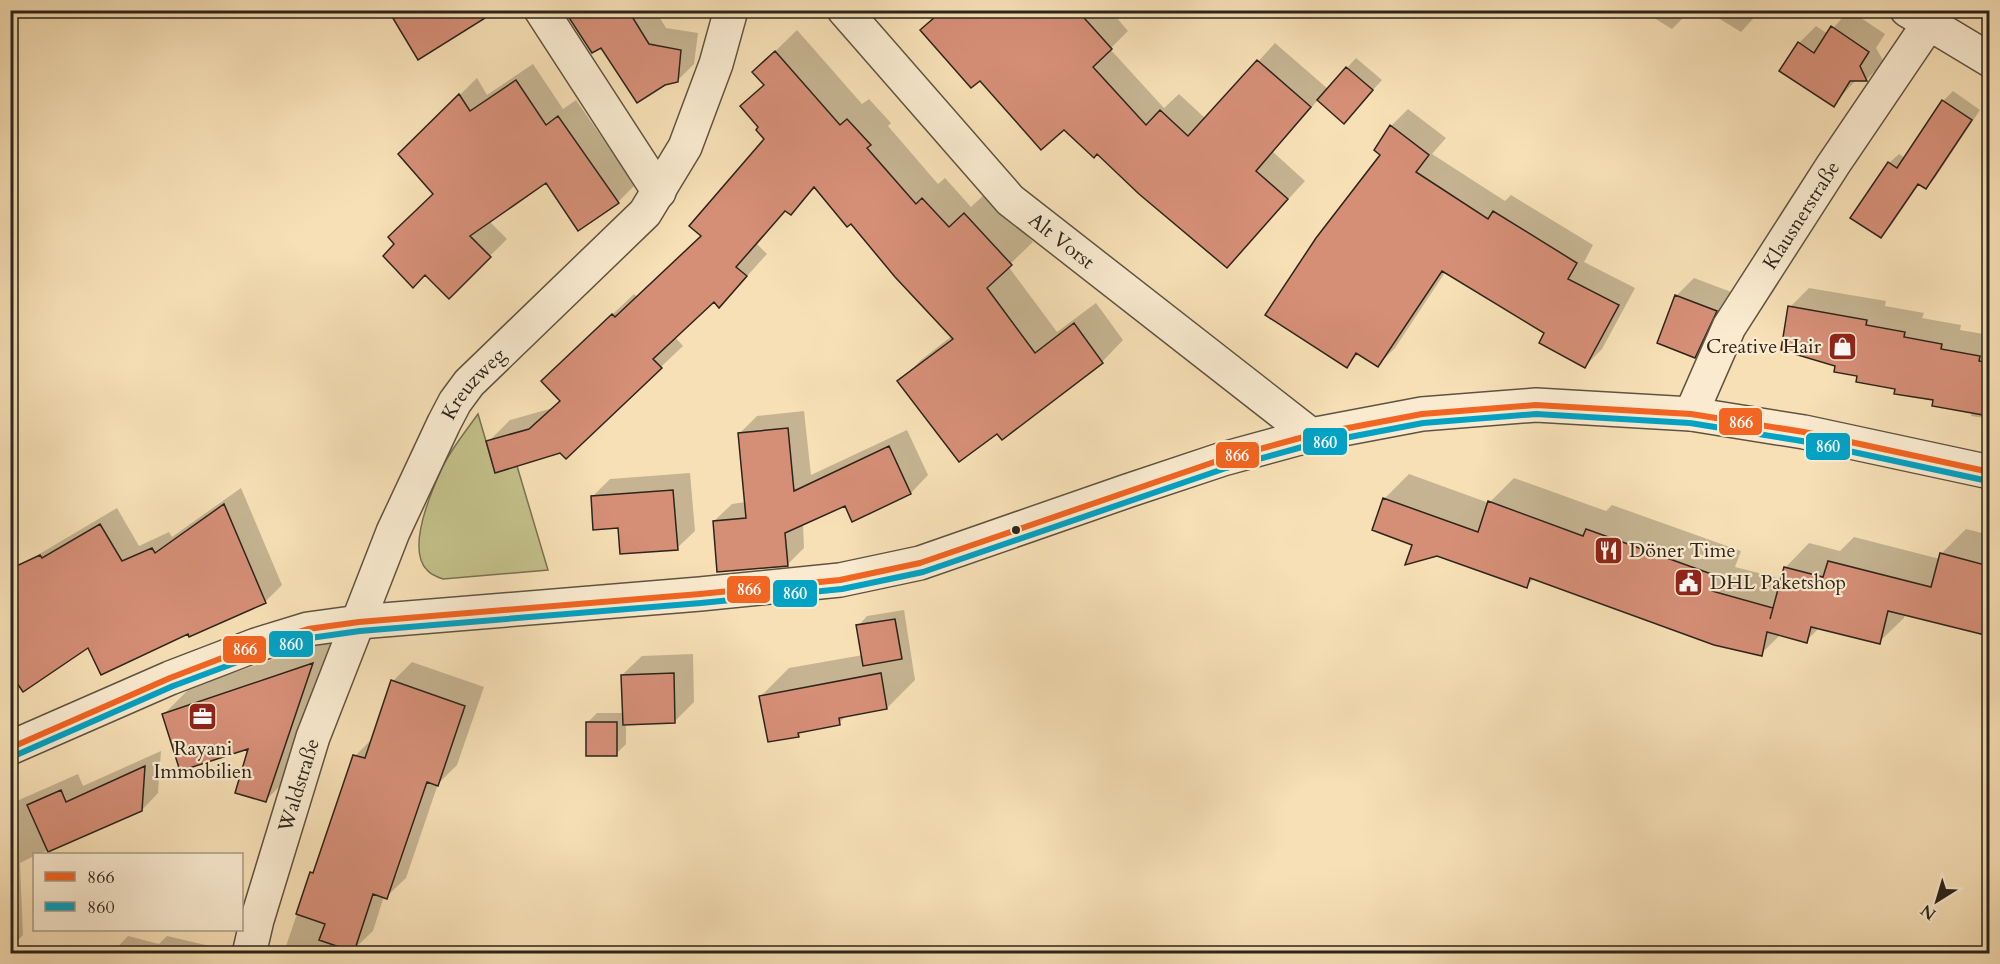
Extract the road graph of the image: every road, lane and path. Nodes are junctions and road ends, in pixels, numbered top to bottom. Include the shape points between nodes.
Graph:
1 (541, 10) edge
2 (731, 10) edge
3 (844, 10) edge
4 (1924, 15) edge
5 (1989, 60) edge
6 (659, 192) junction
7 (1691, 414) junction
8 (1311, 435) junction
9 (1989, 472) edge
10 (359, 622) junction
11 (10, 748) edge
12 (249, 954) edge

1 - 6 street
2 - 6 street, Kreuzweg via 685,147
3 - 8 street, Alt Vorst via 1016,206
4 - 5 street, Klausnerstraße
4 - 7 street, Klausnerstraße via 1729,327
6 - 10 street, Kreuzweg via 634,225 469,382 455,402 393,532
7 - 8 street via 1536,405 1422,414
7 - 9 street via 1804,432
8 - 10 street via 1223,459 920,563 840,580
10 - 11 street via 308,629 256,645
10 - 12 street, Waldstraße via 313,737

